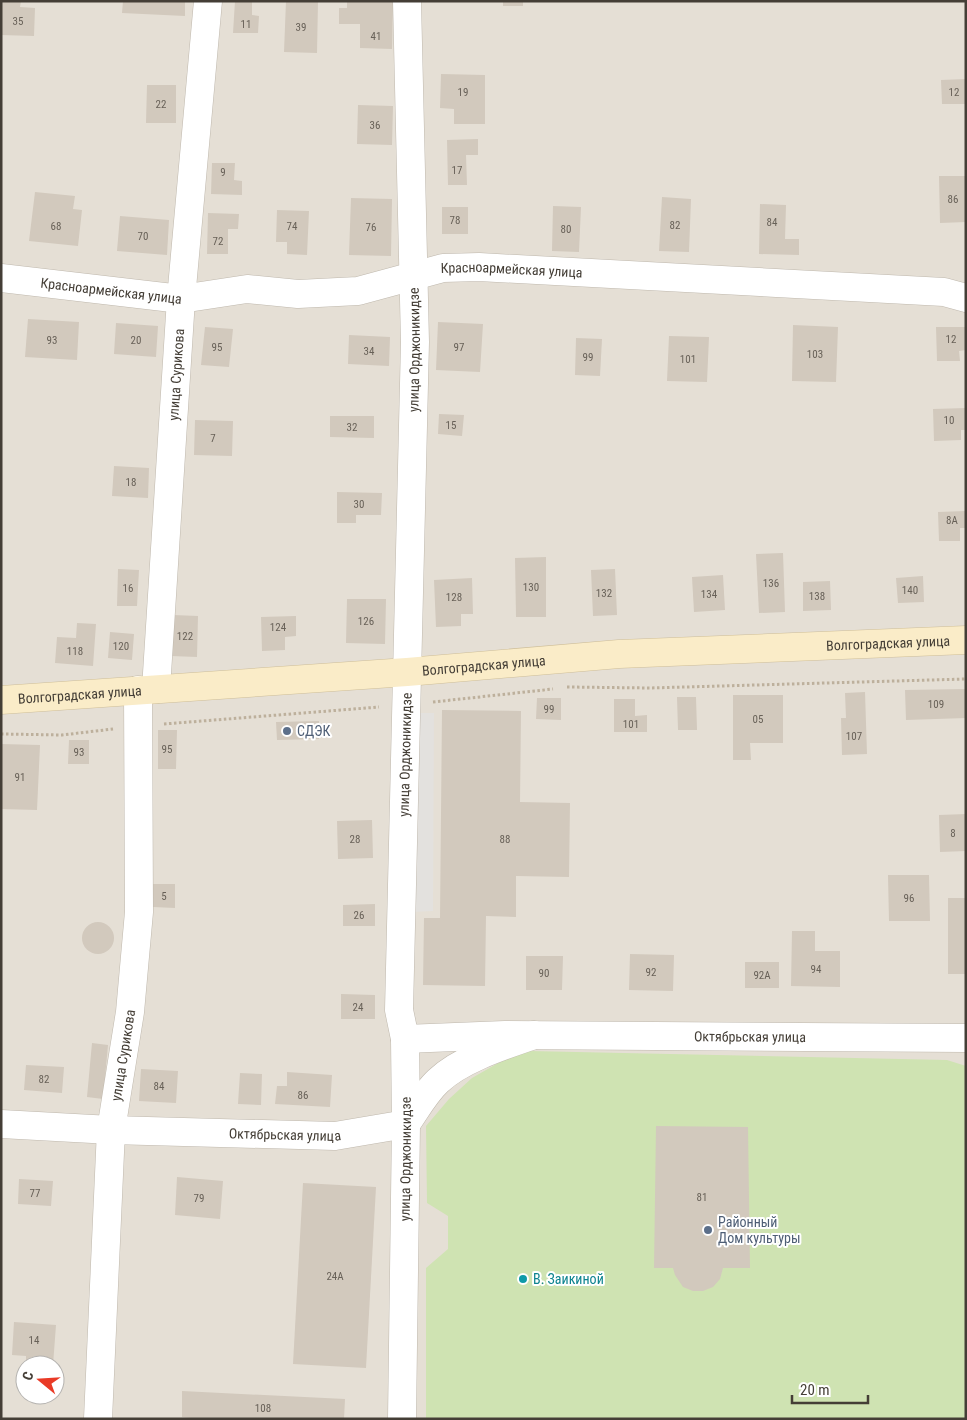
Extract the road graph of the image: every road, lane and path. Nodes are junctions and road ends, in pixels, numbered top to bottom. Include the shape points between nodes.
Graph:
1 (208, 1) edge
2 (407, 1) edge
3 (414, 276) junction
4 (1, 278) edge
5 (181, 298) junction
6 (966, 298) edge
7 (966, 640) edge
8 (407, 672) junction
9 (966, 679) edge
10 (147, 690) junction
11 (1, 700) edge
12 (407, 704) junction
13 (137, 726) junction
14 (1, 734) edge
15 (534, 1035) junction
16 (966, 1038) edge
17 (405, 1039) junction
18 (1, 1124) edge
19 (406, 1124) junction
20 (111, 1130) junction
21 (98, 1419) edge
22 (402, 1419) edge

1 - 5 street, улица Сурикова
2 - 3 street, улица Орджоникидзе
3 - 5 street, Красноармейская улица via 358,292 298,294 248,289
3 - 6 street, Красноармейская улица via 443,268 479,267 944,292
3 - 8 street, улица Орджоникидзе
4 - 5 street, Красноармейская улица
5 - 10 street, улица Сурикова
7 - 8 street, Волгоградская улица via 619,654
8 - 10 street, Волгоградская улица
8 - 12 street, улица Орджоникидзе
9 - 12 path via 650,688 567,687
10 - 11 street, Волгоградская улица
10 - 13 street, улица Сурикова
12 - 13 path
12 - 17 street, улица Орджоникидзе via 399,1010
13 - 14 path via 62,735
13 - 20 street, улица Сурикова via 139,912 130,1012
15 - 16 street, Октябрьская улица
15 - 17 street, Октябрьская улица
15 - 19 street, Октябрьская улица via 503,1045 456,1068 438,1081
17 - 19 street, улица Орджоникидзе
18 - 20 street, Октябрьская улица
19 - 20 street, Октябрьская улица via 336,1136
19 - 22 street, улица Орджоникидзе
20 - 21 street, улица Сурикова

